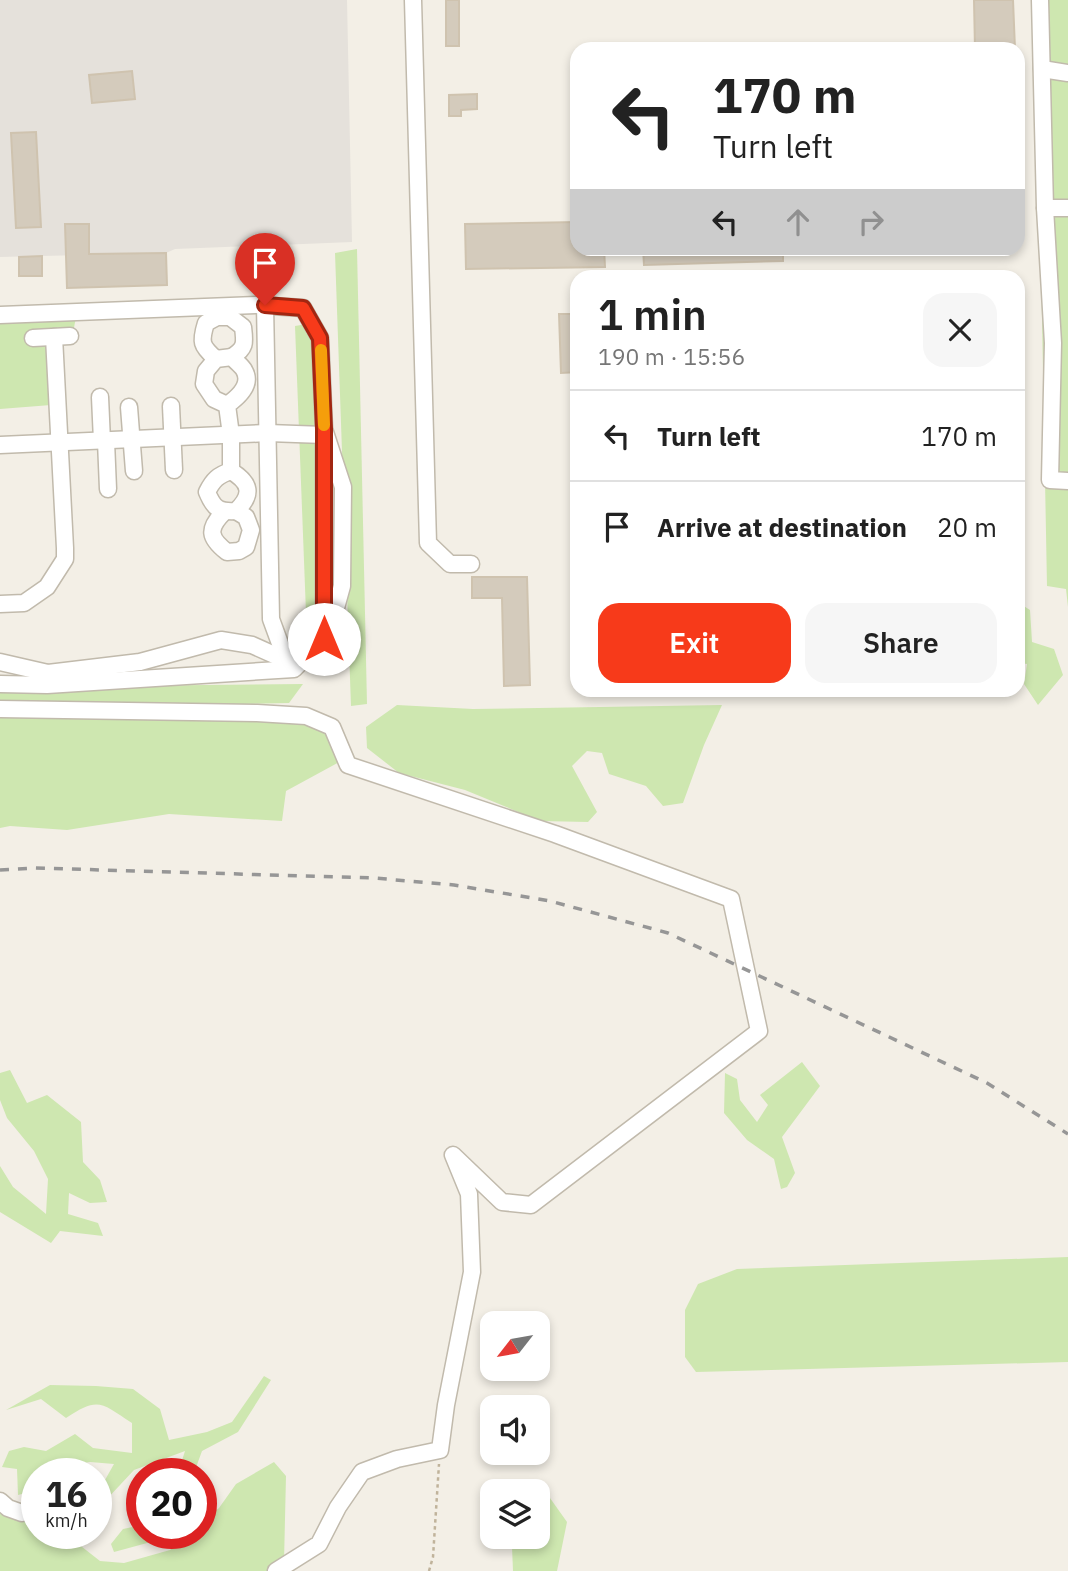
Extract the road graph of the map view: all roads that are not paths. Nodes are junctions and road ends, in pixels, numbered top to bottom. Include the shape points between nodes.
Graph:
1 (413, 0) edge
2 (1040, 0) edge
3 (1042, 69) junction
4 (1068, 73) edge
5 (1045, 208) junction
6 (1068, 208) edge
7 (265, 305) junction
8 (0, 314) edge
9 (33, 338) dead end
10 (1060, 344) edge
11 (100, 397) dead end
12 (227, 405) junction
13 (171, 406) dead end
14 (129, 407) dead end
15 (324, 432) junction
16 (268, 433) junction
17 (230, 435) junction
18 (172, 438) junction
19 (131, 439) junction
20 (104, 441) junction
21 (59, 443) junction
22 (0, 445) edge
23 (174, 470) dead end
24 (134, 471) dead end
25 (231, 471) junction
26 (1068, 481) edge
27 (108, 489) dead end
28 (471, 564) dead end
29 (0, 604) edge
30 (0, 662) edge
31 (292, 663) junction
32 (0, 684) edge
33 (0, 709) edge
34 (0, 1501) edge
35 (21, 1513) edge
36 (276, 1571) edge

1 - 28 lane via 428,543 450,564
2 - 3 lane
3 - 4 lane
3 - 5 lane
5 - 6 lane
5 - 10 lane
7 - 8 lane
7 - 15 lane via 303,308 320,338
7 - 16 lane
9 - 21 lane via 62,336
10 - 26 lane via 1050,480
11 - 20 lane
12 - 12 lane via 214,399 204,384 206,371 224,358 244,370 247,380 240,396
12 - 17 lane
13 - 18 lane
14 - 19 lane
15 - 16 lane
15 - 31 lane via 343,486 342,586 330,633
16 - 17 lane
16 - 31 lane via 271,619
17 - 18 lane
17 - 25 lane
18 - 19 lane
18 - 23 lane
19 - 20 lane
19 - 24 lane
20 - 21 lane
20 - 27 lane
21 - 22 lane
21 - 29 lane via 65,559 47,587 24,603
25 - 25 lane via 243,478 248,492 245,503 230,512 212,505 207,492 212,481
30 - 31 lane via 48,673 141,662 221,640 252,645
31 - 32 lane via 294,669
33 - 36 lane via 306,716 332,727 348,765 731,899 759,1031 531,1205 502,1202 453,1156 469,1194 472,1272 440,1450 362,1472 319,1544
34 - 35 lane

